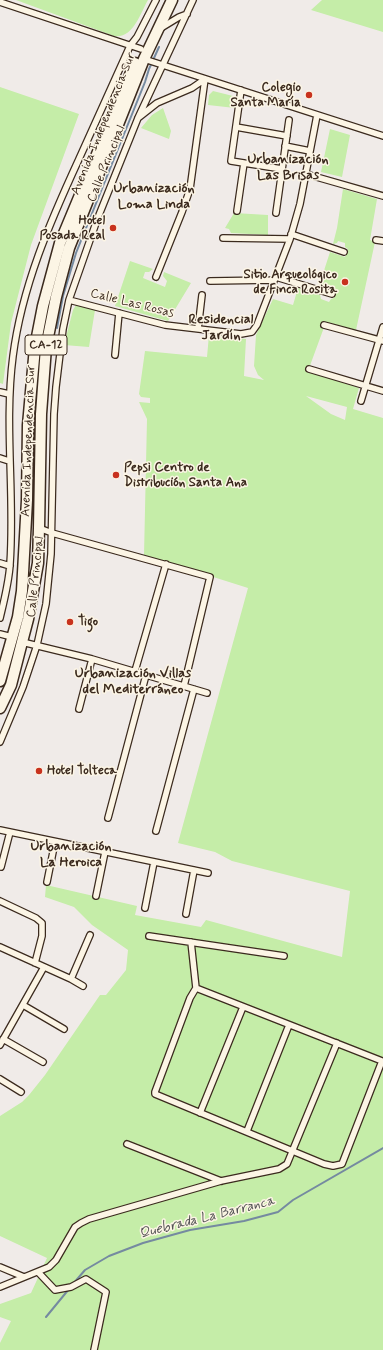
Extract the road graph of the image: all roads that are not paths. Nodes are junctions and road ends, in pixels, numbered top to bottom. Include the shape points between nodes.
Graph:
1 (156, 0) edge
2 (165, 0) edge
3 (172, 0) edge
4 (193, 0) edge
5 (0, 2) edge
6 (187, 14) junction
7 (157, 31) junction
8 (130, 46) junction
9 (141, 49) junction
10 (144, 59) junction
11 (161, 65) junction
12 (205, 79) junction
13 (241, 90) junction
14 (317, 115) junction
15 (138, 118) junction
16 (289, 120) dead end
17 (236, 127) junction
18 (286, 136) junction
19 (383, 136) edge
20 (285, 146) junction
21 (310, 150) junction
22 (244, 163) junction
23 (282, 168) junction
24 (306, 174) junction
25 (383, 196) edge
26 (237, 211) dead end
27 (276, 213) dead end
28 (291, 237) junction
29 (223, 238) dead end
30 (376, 240) dead end
31 (383, 242) edge
32 (344, 252) dead end
33 (156, 277) dead end
34 (275, 279) junction
35 (210, 281) dead end
36 (332, 294) dead end
37 (202, 295) dead end
38 (69, 300) junction
39 (119, 313) junction
40 (324, 325) dead end
41 (383, 327) edge
42 (198, 329) junction
43 (381, 341) edge
44 (115, 354) dead end
45 (309, 368) dead end
46 (366, 386) junction
47 (383, 391) edge
48 (0, 392) edge
49 (9, 394) junction
50 (361, 401) dead end
51 (41, 414) junction
52 (54, 414) junction
53 (0, 458) edge
54 (9, 461) junction
55 (39, 528) junction
56 (52, 533) junction
57 (0, 563) edge
58 (166, 564) junction
59 (10, 566) junction
60 (0, 618) edge
61 (0, 634) edge
62 (12, 638) junction
63 (22, 642) junction
64 (37, 645) junction
65 (92, 659) junction
66 (135, 671) junction
67 (146, 675) junction
68 (0, 681) edge
69 (184, 686) junction
70 (194, 689) junction
71 (206, 693) dead end
72 (0, 708) edge
73 (79, 709) dead end
74 (0, 742) edge
75 (108, 818) dead end
76 (0, 830) edge
77 (156, 831) dead end
78 (10, 832) junction
79 (55, 842) junction
80 (105, 852) junction
81 (154, 862) junction
82 (1, 867) edge
83 (194, 870) junction
84 (208, 873) dead end
85 (47, 882) dead end
86 (96, 896) dead end
87 (0, 901) edge
88 (145, 908) dead end
89 (186, 914) dead end
90 (90, 936) dead end
91 (149, 936) dead end
92 (191, 942) junction
93 (0, 947) edge
94 (284, 956) dead end
95 (35, 963) junction
96 (44, 967) junction
97 (71, 979) junction
98 (83, 986) dead end
99 (196, 988) junction
100 (22, 1005) junction
101 (243, 1007) junction
102 (289, 1025) junction
103 (64, 1029) dead end
104 (2, 1042) edge
105 (337, 1043) junction
106 (43, 1062) dead end
107 (0, 1079) edge
108 (22, 1092) dead end
109 (200, 1113) junction
110 (246, 1131) junction
111 (127, 1144) dead end
112 (293, 1151) junction
113 (221, 1181) junction
114 (0, 1267) edge
115 (38, 1272) junction
116 (24, 1277) junction
117 (0, 1287) edge
118 (94, 1350) edge

1 - 8 street via 137,38
2 - 9 highway, Avenida Independencia Sur / CA-12
3 - 7 highway, Avenida Independencia Sur / CA-12
4 - 6 street, Calle Principal
5 - 8 street
6 - 7 street
6 - 11 street, Calle Principal
7 - 10 highway, Avenida Independencia Sur / CA-12
8 - 9 street
8 - 49 street via 44,239 22,306
9 - 62 highway, Avenida Independencia Sur / CA-12 via 60,242 43,306 35,347 28,425 22,591
10 - 11 street
10 - 51 highway, Avenida Independencia Sur / CA-12 via 69,248 46,347
11 - 12 street
11 - 15 street, Calle Principal
12 - 13 street
12 - 15 street via 192,88 157,103
12 - 33 street via 190,190
13 - 14 street
13 - 17 street
14 - 19 street
14 - 21 street
15 - 38 street, Calle Principal via 96,220
16 - 18 street
17 - 18 street
17 - 22 street via 231,161
18 - 20 street
20 - 21 street
20 - 23 street
21 - 24 street
22 - 23 street
22 - 26 street
23 - 27 street
24 - 25 street
24 - 28 street
28 - 29 street
28 - 32 street
28 - 34 street
30 - 31 street
34 - 35 street
34 - 36 street
34 - 42 street, Calle Las Rosas via 252,332 241,334
37 - 42 street
38 - 39 street, Calle Las Rosas
38 - 52 street, Calle Principal via 62,337
39 - 42 street, Calle Las Rosas via 165,325
39 - 44 street
40 - 43 street
41 - 43 street
43 - 46 street
45 - 46 street
46 - 47 street
46 - 50 street
48 - 49 street
49 - 54 street
51 - 52 street
51 - 55 highway, Avenida Independencia Sur / CA-12
52 - 56 street, Calle Principal
53 - 54 street
54 - 59 street
55 - 56 street
55 - 63 highway, Avenida Independencia Sur / CA-12 via 35,577
56 - 58 street
56 - 64 street, Calle Principal via 46,604
57 - 59 street
58 - 66 street
58 - 69 street via 210,577
59 - 60 street
61 - 62 street
62 - 68 highway, Avenida Independencia Sur / CA-12
63 - 64 street
63 - 72 highway, Avenida Independencia Sur / CA-12 via 11,685
64 - 65 street
64 - 74 street, Calle Principal
65 - 66 street
65 - 73 street
66 - 67 street
67 - 69 street
67 - 75 street
69 - 70 street
70 - 71 street
70 - 77 street
76 - 78 street
78 - 79 street
78 - 82 street
79 - 80 street
79 - 85 street
80 - 81 street
80 - 86 street
81 - 83 street
81 - 88 street
83 - 84 street
83 - 89 street
87 - 95 street via 42,923 42,936
90 - 97 street
91 - 92 street
92 - 94 street
92 - 99 street
93 - 95 street
95 - 96 street
96 - 97 street
96 - 100 street
97 - 98 street
99 - 101 street
99 - 109 street via 155,1092 156,1095
100 - 103 street
100 - 104 street
101 - 102 street
101 - 109 street
102 - 105 street
102 - 110 street
104 - 106 street
105 - 112 street
105 - 112 street via 382,1061 342,1164 324,1164
107 - 108 street
109 - 110 street
110 - 112 street
111 - 113 street
112 - 113 street via 286,1164 279,1169
113 - 115 street via 89,1219 75,1227 50,1267
114 - 116 street
115 - 116 street
115 - 118 street via 55,1290 71,1288 86,1279 106,1292
116 - 117 street

